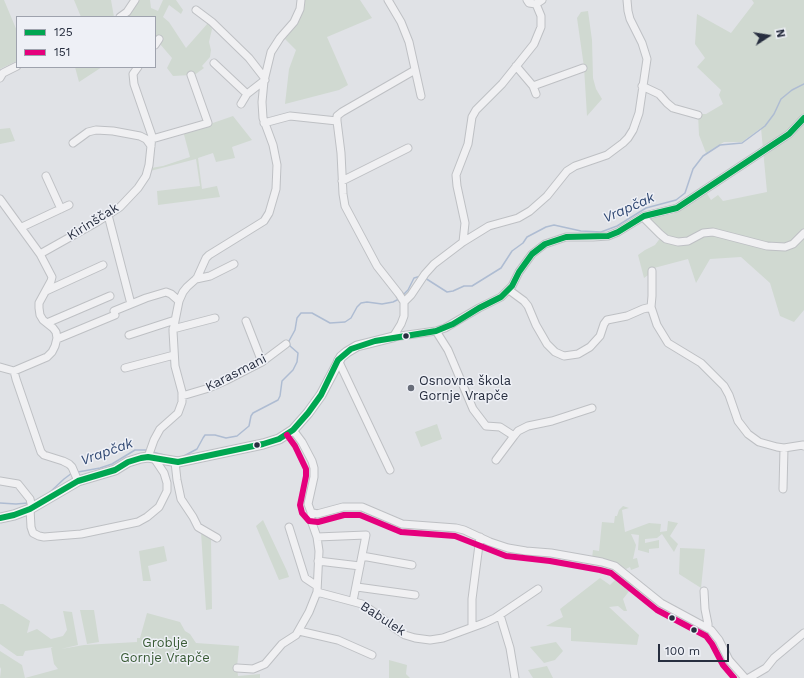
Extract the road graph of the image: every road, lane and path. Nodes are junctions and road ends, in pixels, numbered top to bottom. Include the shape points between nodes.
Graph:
1 (135, 0) edge
2 (301, 0) edge
3 (388, 0) edge
4 (527, 0) edge
5 (627, 0) edge
6 (539, 2) edge
7 (196, 10) dead end
8 (121, 16) edge
9 (214, 63) dead end
10 (16, 66) edge
11 (516, 66) junction
12 (137, 68) edge
13 (583, 68) dead end
14 (415, 70) junction
15 (191, 76) dead end
16 (0, 78) edge
17 (265, 80) junction
18 (533, 86) junction
19 (642, 86) junction
20 (247, 94) junction
21 (536, 94) dead end
22 (421, 96) dead end
23 (241, 104) dead end
24 (698, 115) dead end
25 (804, 118) edge
26 (336, 121) junction
27 (264, 123) junction
28 (73, 143) dead end
29 (151, 143) junction
30 (408, 148) dead end
31 (46, 176) dead end
32 (342, 181) junction
33 (0, 200) edge
34 (69, 205) dead end
35 (61, 209) junction
36 (108, 215) junction
37 (643, 217) junction
38 (22, 227) junction
39 (804, 233) edge
40 (463, 242) junction
41 (40, 254) junction
42 (234, 264) dead end
43 (103, 265) dead end
44 (652, 271) dead end
45 (196, 279) junction
46 (509, 290) junction
47 (46, 291) junction
48 (110, 296) dead end
49 (401, 298) junction
50 (179, 301) junction
51 (131, 304) junction
52 (651, 308) junction
53 (215, 318) dead end
54 (175, 320) junction
55 (246, 321) dead end
56 (47, 323) junction
57 (173, 329) junction
58 (436, 331) junction
59 (129, 335) dead end
60 (393, 337) junction
61 (56, 339) junction
62 (286, 344) dead end
63 (174, 355) junction
64 (338, 360) junction
65 (262, 362) junction
66 (0, 367) edge
67 (125, 368) dead end
68 (14, 371) junction
69 (182, 396) junction
70 (592, 408) dead end
71 (293, 430) junction
72 (514, 436) junction
73 (804, 445) edge
74 (784, 448) junction
75 (150, 455) junction
76 (496, 460) dead end
77 (175, 462) junction
78 (390, 470) dead end
79 (76, 476) junction
80 (0, 481) edge
81 (783, 489) dead end
82 (31, 505) junction
83 (311, 512) junction
84 (0, 518) edge
85 (289, 527) dead end
86 (317, 537) junction
87 (480, 537) junction
88 (217, 538) dead end
89 (362, 556) junction
90 (318, 561) junction
91 (412, 565) dead end
92 (360, 566) junction
93 (357, 587) junction
94 (317, 589) junction
95 (538, 589) dead end
96 (704, 591) dead end
97 (415, 595) dead end
98 (354, 601) junction
99 (500, 615) junction
100 (472, 627) junction
101 (708, 628) junction
102 (299, 631) junction
103 (804, 633) edge
104 (372, 655) dead end
105 (237, 668) dead end
106 (515, 678) edge
107 (745, 678) edge
108 (749, 678) edge

1 - 8 street
2 - 17 street via 294,22 271,52
3 - 14 street via 405,31
4 - 6 street via 529,3
5 - 19 street via 630,19 647,59
6 - 11 street via 541,30 534,44
7 - 17 street via 249,58
9 - 20 street
10 - 16 street via 2,73
11 - 18 street
11 - 40 street via 472,117 468,144 456,175 465,224
12 - 29 street, Kirinščak via 133,79 152,133
13 - 18 street
14 - 22 street
14 - 26 street via 342,112
15 - 29 street via 208,123
17 - 20 street
17 - 27 street via 262,102
18 - 21 street
19 - 24 street via 659,94 673,108
19 - 40 street via 638,119 623,144 607,155 571,169 547,196 526,214 489,226
20 - 23 street
25 - 37 street via 789,134 681,205 672,210
26 - 27 street via 290,116
26 - 32 street
27 - 45 street via 273,145 277,165 276,189 269,213 264,221 209,255
28 - 29 street via 88,132 96,130 140,136
29 - 36 street, Kirinščak via 146,176 126,201
30 - 32 street
31 - 35 street
32 - 49 street via 350,215 377,266
33 - 38 street
34 - 35 street
35 - 38 street
36 - 41 street, Kirinščak
36 - 51 street
37 - 39 street via 666,239 678,242 713,232 767,246 784,247 793,244
37 - 46 street via 608,236 566,237 545,244 525,262
38 - 41 street
40 - 49 street via 434,264 411,294
41 - 47 street via 52,277
42 - 45 street via 210,276
43 - 47 street
44 - 52 street
45 - 50 street via 187,287
46 - 52 street via 528,306 547,344 564,356 578,354 590,346 600,336 607,320
46 - 58 street via 496,300
47 - 56 street via 39,308 41,317
48 - 56 street
49 - 60 street via 404,316
50 - 51 street via 166,292
50 - 54 street
51 - 61 street
52 - 74 street via 657,326 668,343 701,363 721,382 729,394 738,421 748,434 759,442
53 - 57 street
54 - 57 street
54 - 59 street
55 - 65 street
56 - 61 street via 55,331
57 - 63 street
58 - 60 street
58 - 72 street via 448,350 476,414 486,426 500,428
60 - 64 main road via 357,346
61 - 68 street via 54,349 48,357
62 - 65 street, Karasmani
63 - 67 street
63 - 69 street
64 - 71 main road via 321,395
64 - 78 street
65 - 69 street, Karasmani via 214,386
66 - 68 street
68 - 79 street via 41,452 44,456 66,462
69 - 75 street via 178,413 160,429
70 - 72 street via 552,422 528,426
71 - 77 main road via 270,442
71 - 83 street via 302,442 314,468 308,504
72 - 76 street
73 - 74 street
74 - 81 street
75 - 77 main road
75 - 79 main road via 128,462 115,470
75 - 82 street via 164,473 167,491 159,507 138,522 81,534 44,537 33,533
77 - 88 street via 181,499 198,527
79 - 82 main road
80 - 82 street via 17,483
82 - 84 main road via 14,515
83 - 86 street
83 - 87 street via 317,514 356,506 402,524 456,528
85 - 94 street via 305,578
86 - 89 street via 366,534
86 - 90 street
87 - 100 street via 472,599
87 - 101 street via 518,550 552,553 615,566 661,603
89 - 91 street
89 - 92 street
90 - 92 street
90 - 94 street
92 - 93 street
93 - 97 street
93 - 98 street
94 - 98 street, Babulek
94 - 102 street
95 - 99 street, Babulek
96 - 101 street
98 - 100 street, Babulek via 366,606 393,628 415,638 441,639
99 - 100 street, Babulek
99 - 106 street via 510,648
101 - 107 street via 719,640 729,660
102 - 104 street via 338,640
102 - 105 street via 282,644 265,664 253,668
103 - 108 street via 766,668

